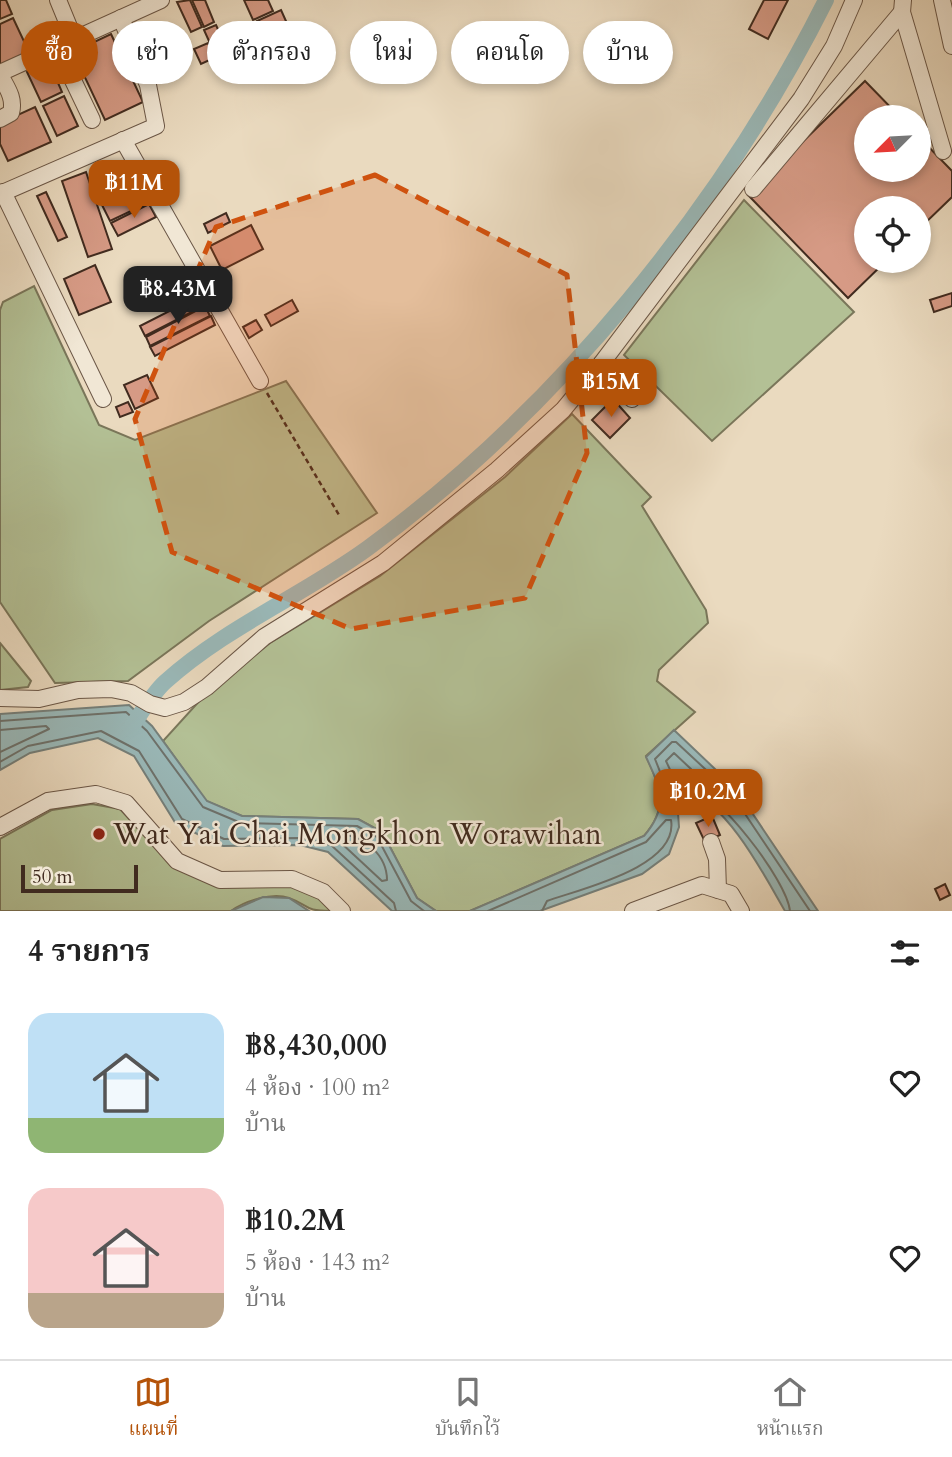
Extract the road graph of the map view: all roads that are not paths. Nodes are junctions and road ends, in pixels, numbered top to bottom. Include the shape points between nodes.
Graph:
1 (58, 0) edge
2 (160, 0) edge
3 (854, 0) edge
4 (942, 0) edge
5 (903, 6) edge
6 (121, 18) junction
7 (67, 21) edge
8 (98, 28) edge
9 (952, 46) edge
10 (21, 64) edge
11 (0, 74) edge
12 (75, 84) edge
13 (0, 119) edge
14 (92, 120) dead end
15 (123, 140) junction
16 (943, 151) dead end
17 (753, 189) dead end
18 (1, 193) edge
19 (601, 364) junction
20 (260, 381) road end
21 (632, 399) dead end
22 (103, 400) dead end
23 (0, 698) edge
24 (0, 827) edge
25 (712, 842) dead end
26 (718, 890) junction
27 (342, 911) edge
28 (633, 911) edge
29 (741, 911) edge

1 - 7 street
2 - 6 street
3 - 19 street via 834,46 801,99
4 - 9 street
5 - 16 street
5 - 17 street
6 - 8 street
6 - 15 street via 148,85 156,126
10 - 11 street
11 - 13 street via 13,106 11,113
12 - 14 street
15 - 18 street
15 - 20 street
18 - 22 street
19 - 21 street
19 - 23 street via 497,470 383,563 264,637 184,702 165,708 111,689 78,690 39,699
24 - 27 street via 48,802 96,794 126,803 177,861 220,880 292,880 323,892
25 - 26 street
26 - 28 street via 702,885
26 - 29 street via 731,894

